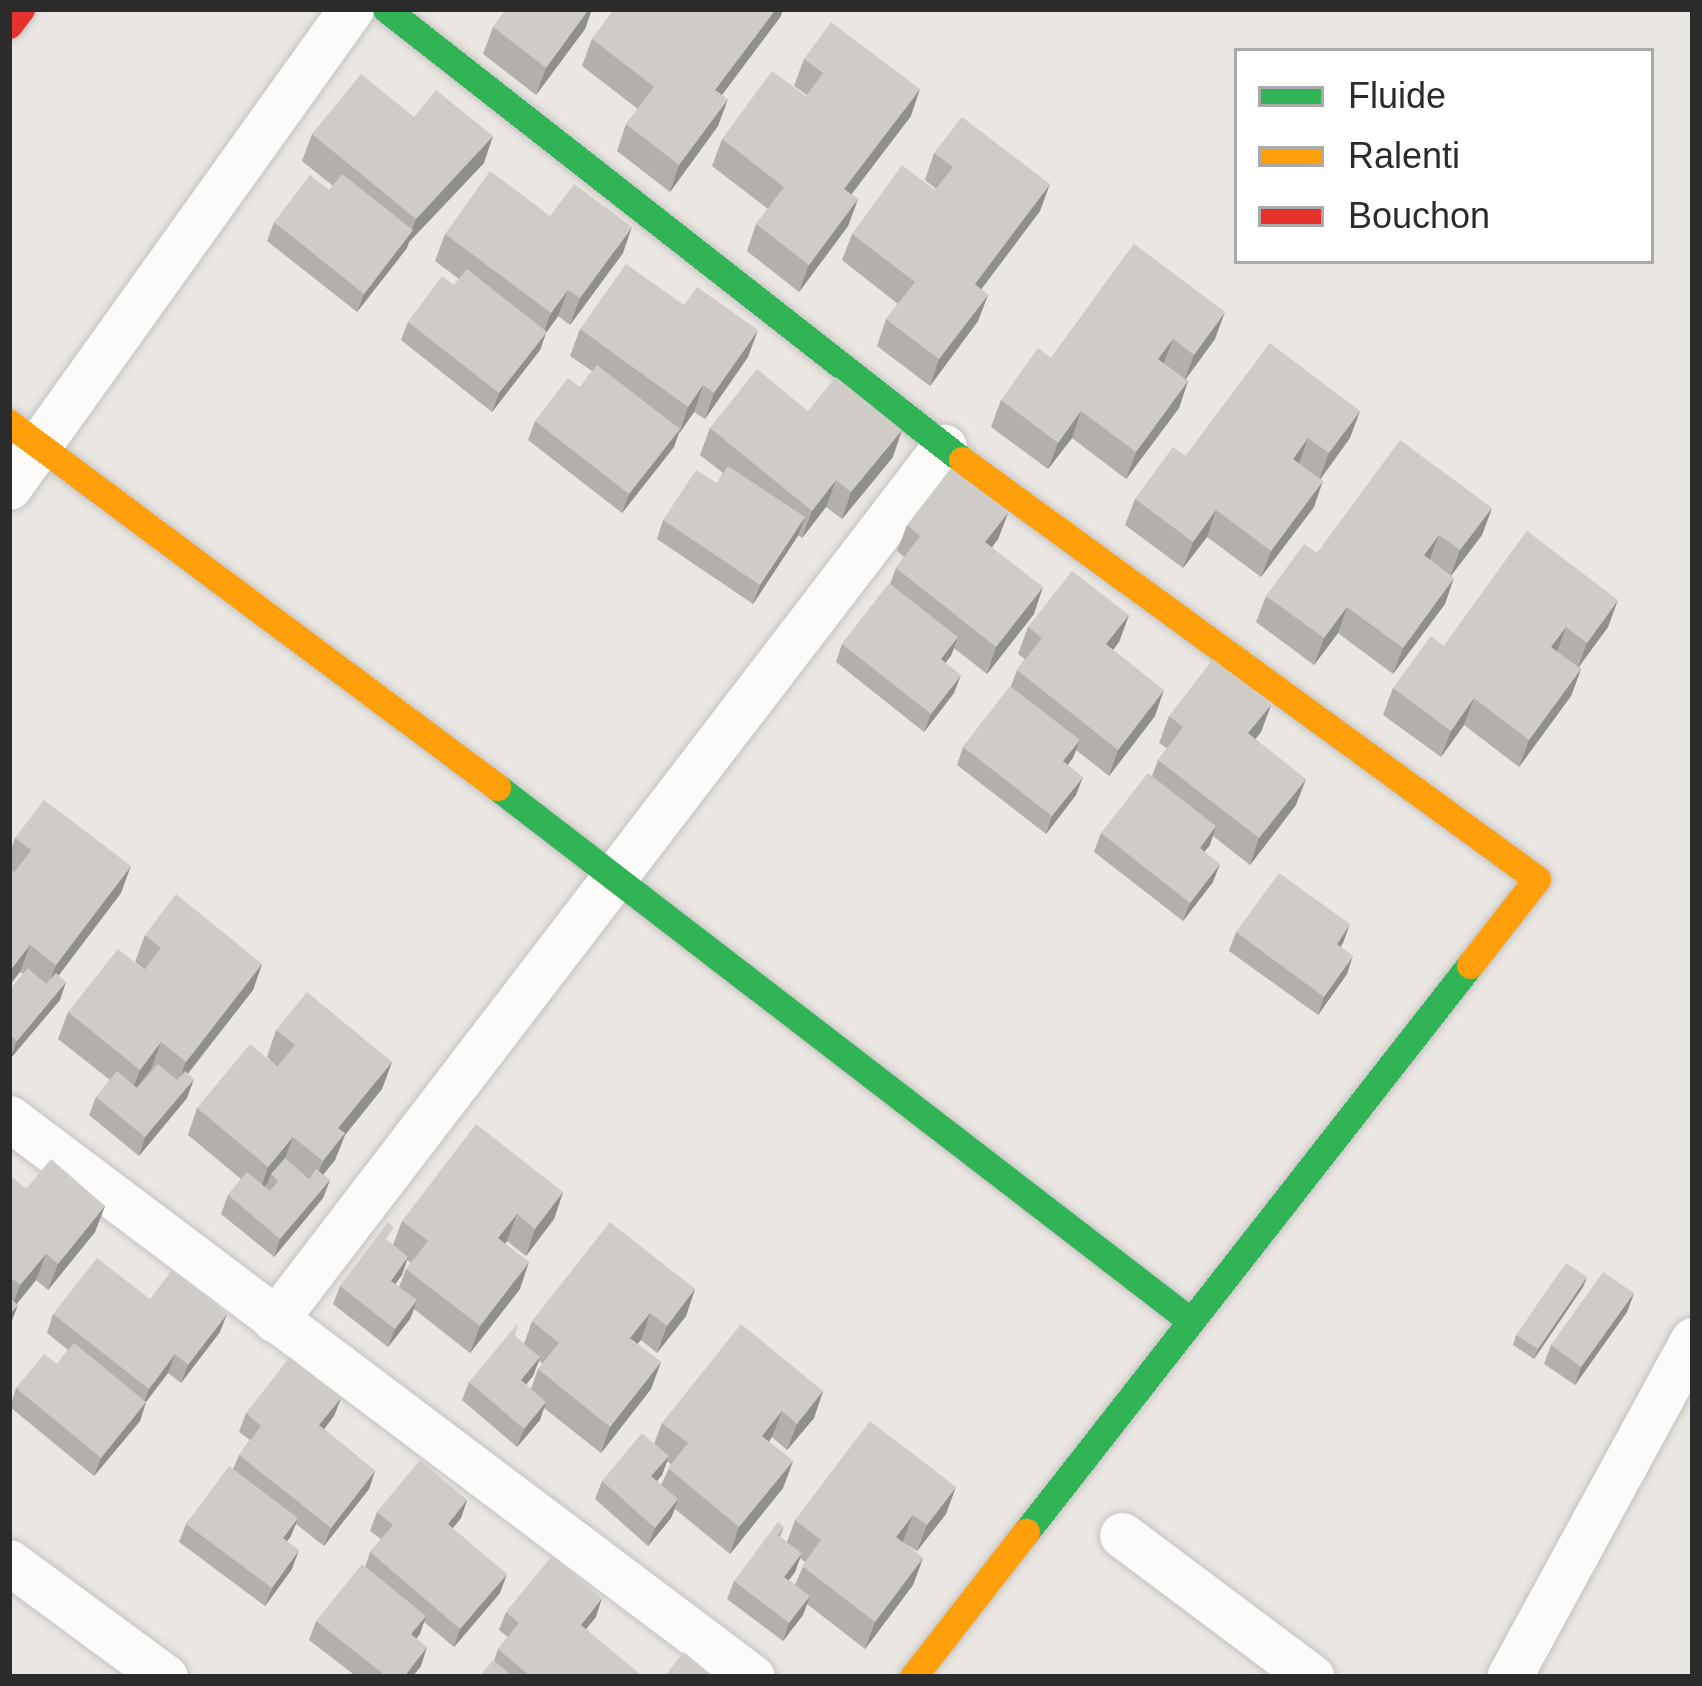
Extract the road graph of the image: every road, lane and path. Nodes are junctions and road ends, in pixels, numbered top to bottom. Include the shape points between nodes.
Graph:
1 (21, 9) edge
2 (351, 9) edge
3 (386, 9) edge
4 (9, 25) edge
5 (25, 434) edge
6 (944, 447) junction
7 (9, 488) edge
8 (619, 878) junction
9 (9, 1118) edge
10 (1187, 1318) junction
11 (275, 1319) junction
12 (1693, 1340) edge
13 (1122, 1535) dead end
14 (9, 1562) edge
15 (165, 1677) edge
16 (752, 1677) edge
17 (913, 1677) edge
18 (1312, 1677) edge
19 (1509, 1677) edge

1 - 4 street
2 - 5 street
3 - 6 street
5 - 7 street
5 - 8 street
6 - 8 street
6 - 10 street via 1537,879
8 - 10 street
8 - 11 street
9 - 11 street
10 - 17 street
11 - 16 street
12 - 19 street
13 - 18 street
14 - 15 street

